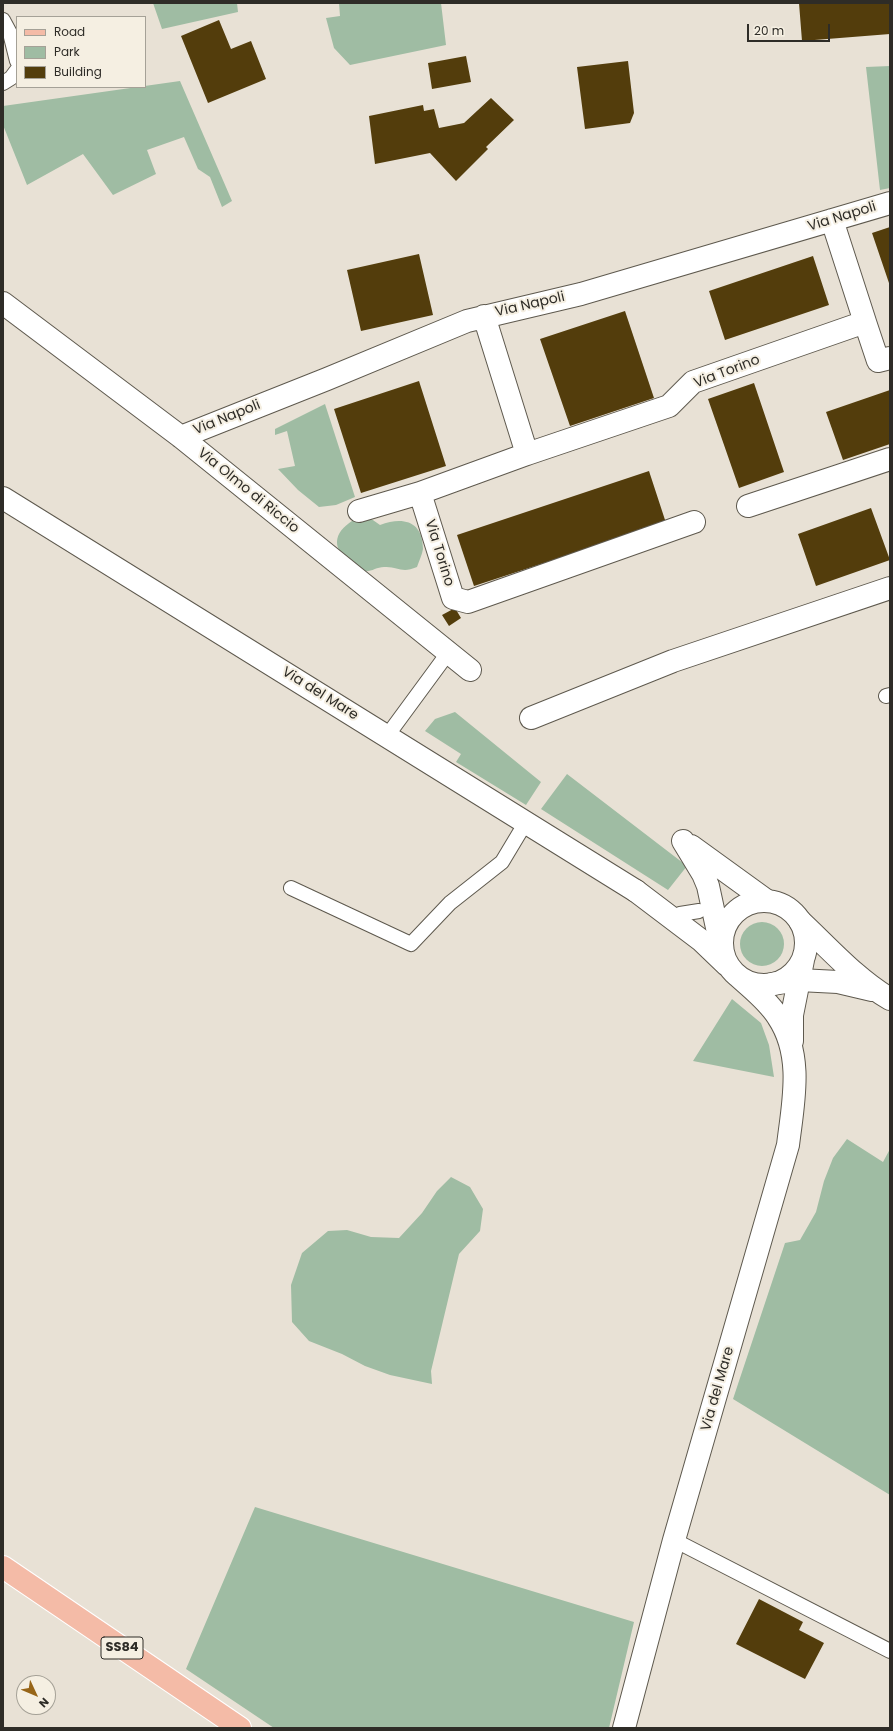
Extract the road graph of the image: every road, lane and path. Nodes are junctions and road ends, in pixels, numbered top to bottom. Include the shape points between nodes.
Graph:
1 (3, 20) edge
2 (16, 57) edge
3 (16, 71) edge
4 (3, 82) edge
5 (890, 203) edge
6 (832, 220) junction
7 (3, 303) edge
8 (484, 316) junction
9 (865, 322) junction
10 (890, 358) edge
11 (181, 437) junction
12 (527, 454) junction
13 (890, 458) edge
14 (420, 493) junction
15 (3, 498) edge
16 (748, 506) dead end
17 (359, 511) dead end
18 (694, 522) dead end
19 (890, 588) edge
20 (448, 653) junction
21 (470, 670) dead end
22 (531, 718) dead end
23 (387, 736) junction
24 (526, 822) junction
25 (291, 888) dead end
26 (767, 901) junction
27 (699, 911) dead end
28 (673, 919) junction
29 (800, 921) junction
30 (805, 951) junction
31 (729, 964) junction
32 (799, 980) junction
33 (772, 984) junction
34 (883, 995) edge
35 (792, 1048) junction
36 (674, 1540) junction
37 (3, 1567) edge
38 (890, 1651) edge
39 (240, 1728) edge
40 (624, 1728) edge

1 - 2 lane via 10,33
3 - 4 lane
5 - 6 street, Via Napoli
6 - 8 street, Via Napoli via 581,294
6 - 9 street
7 - 11 street, Via Olmo di Riccio
8 - 11 street, Via Napoli
8 - 12 street
9 - 10 street via 878,361
9 - 12 street, Via Torino via 693,382 669,406
11 - 20 street, Via Olmo di Riccio
12 - 14 street, Via Torino
13 - 16 street
14 - 17 street, Via Torino
14 - 18 street, Via Torino via 453,598 468,602
15 - 23 street, Via del Mare
19 - 22 street via 673,661
20 - 21 street, Via Olmo di Riccio
20 - 23 lane
23 - 24 street, Via del Mare
24 - 25 lane via 502,862 450,903 411,944
24 - 28 street, Via del Mare via 636,891
26 - 29 street via 780,904 792,911
26 - 31 street via 754,902 742,907 732,915 725,926 722,938
26 - 31 street via 683,841 708,886
27 - 28 lane via 680,914
28 - 31 street, Via del Mare
29 - 30 street via 805,936
29 - 34 street
30 - 32 street
30 - 33 street via 801,963 793,972 784,980
31 - 33 street via 748,982
31 - 35 street, Via del Mare via 778,1017
32 - 33 street
32 - 34 street via 838,982
32 - 35 street via 792,1015
35 - 36 street, Via del Mare via 796,1078 788,1145
36 - 38 lane
36 - 40 street, Via del Mare
37 - 39 main road, SS84

